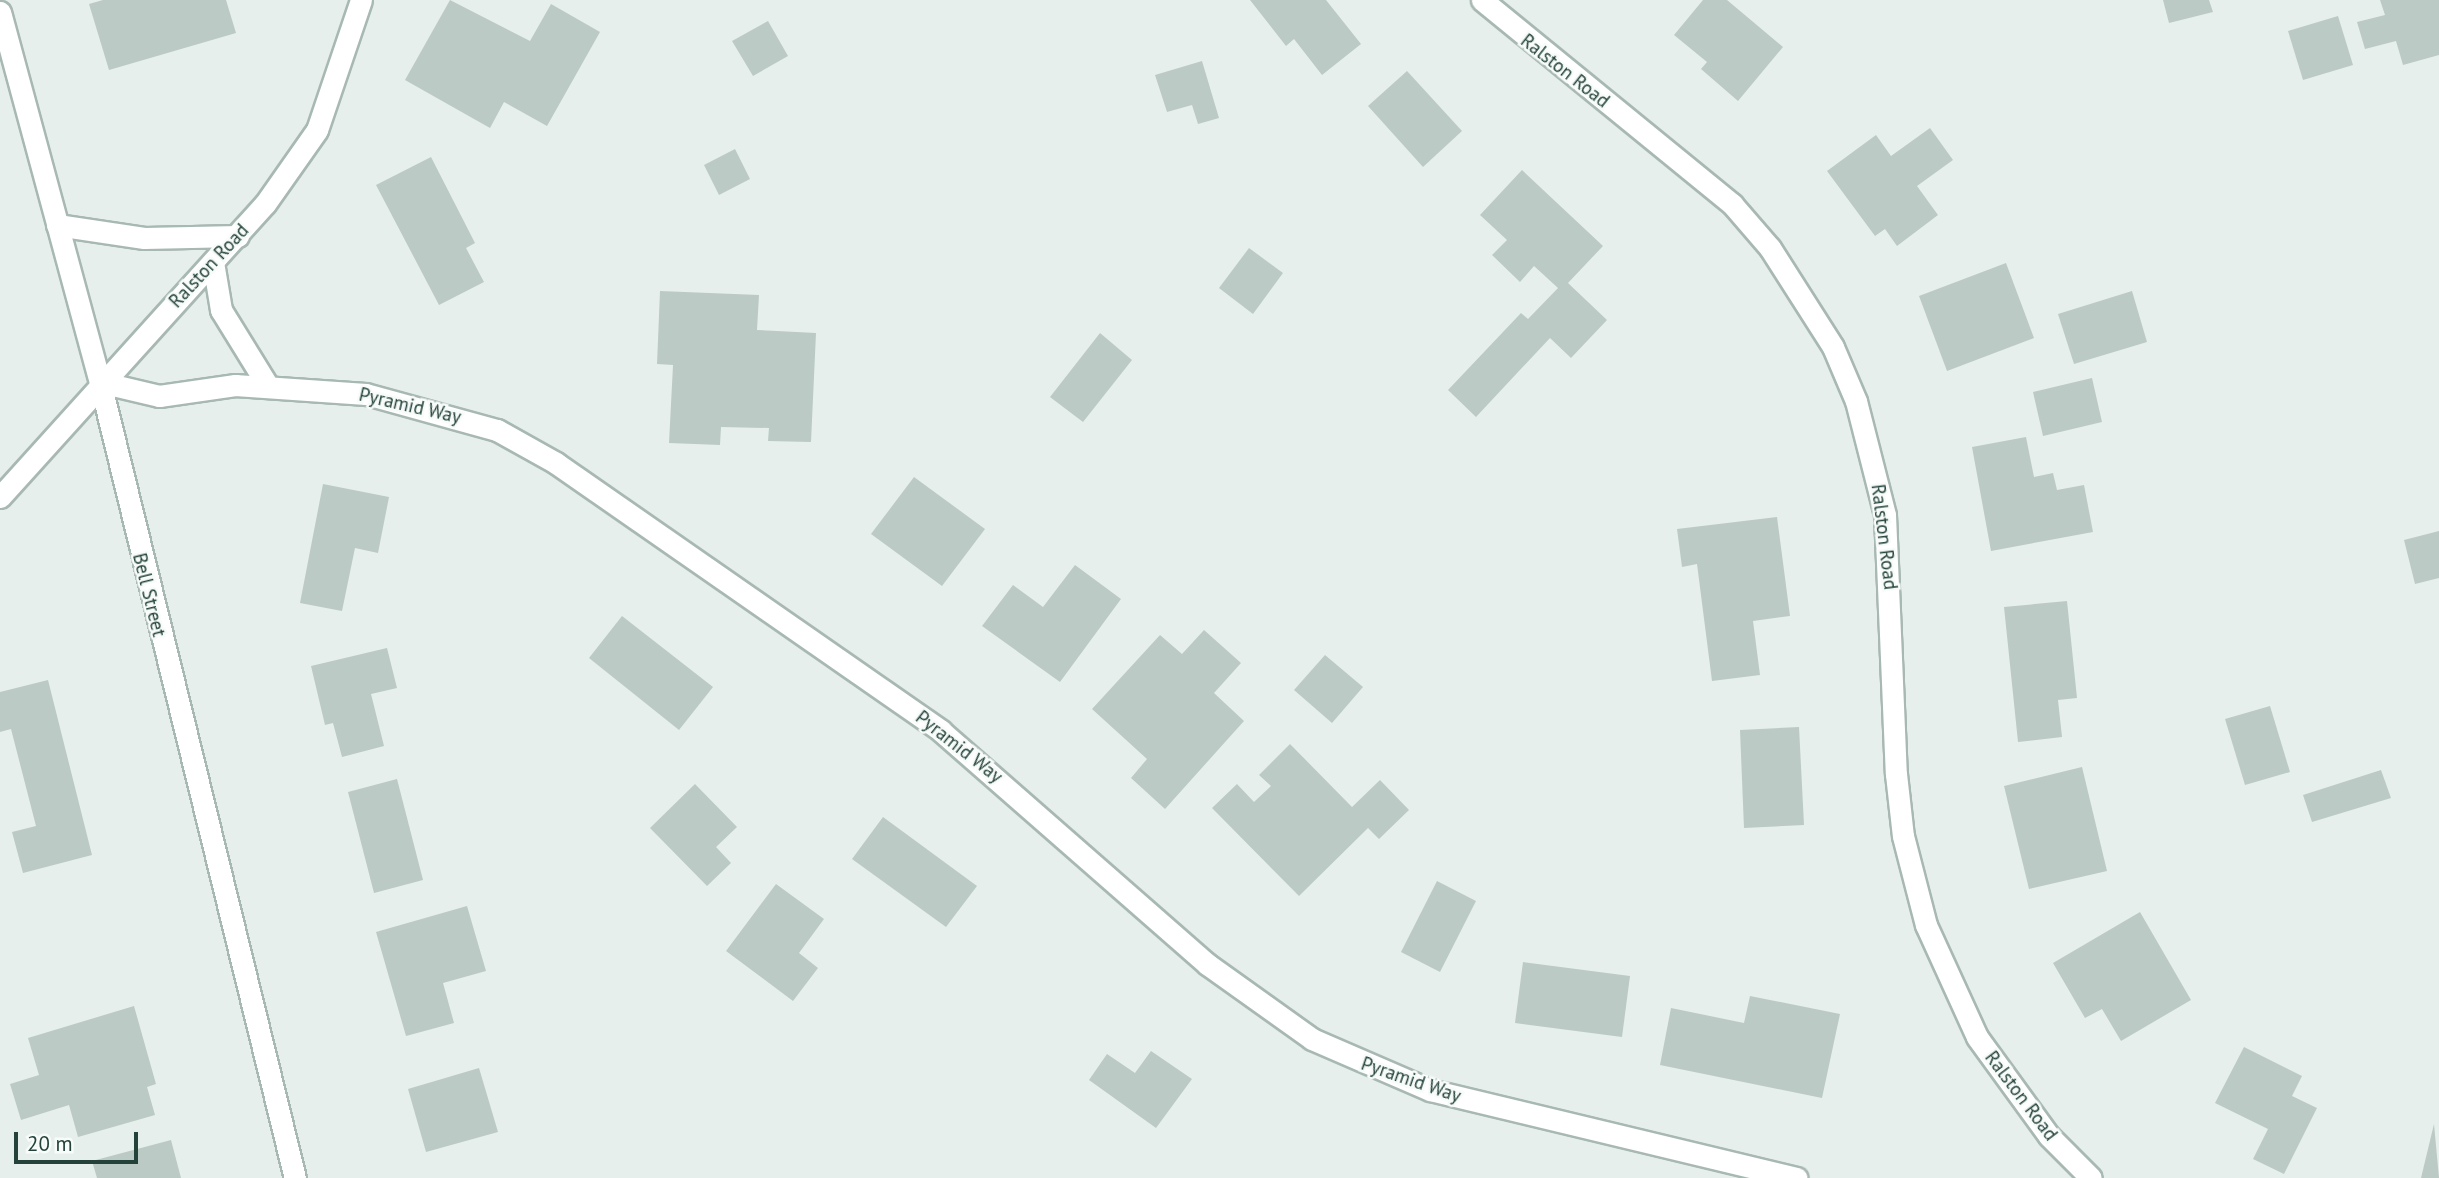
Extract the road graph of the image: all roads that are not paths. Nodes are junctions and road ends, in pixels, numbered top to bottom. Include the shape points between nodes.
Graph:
1 (361, 0) edge
2 (1482, 0) edge
3 (0, 12) edge
4 (57, 225) junction
5 (238, 236) junction
6 (213, 262) junction
7 (100, 382) junction
8 (268, 386) junction
9 (0, 497) edge
10 (295, 1178) edge
11 (1797, 1178) edge
12 (2091, 1178) edge

1 - 5 street, Ralston Road via 317,130
2 - 12 street, Ralston Road via 1732,204 1777,258 1833,347 1856,401 1885,515 1898,787 1926,925 1977,1038 2049,1136
3 - 4 street, Bell Street
4 - 5 street via 144,238
4 - 7 street, Bell Street
5 - 6 street, Ralston Road
6 - 7 street, Ralston Road
6 - 8 street via 221,310
7 - 8 street, Pyramid Way via 159,396
7 - 9 street, Ralston Road
7 - 10 street, Bell Street
8 - 11 street, Pyramid Way via 366,394 437,409 497,430 556,463 941,731 1207,964 1312,1039 1430,1090

